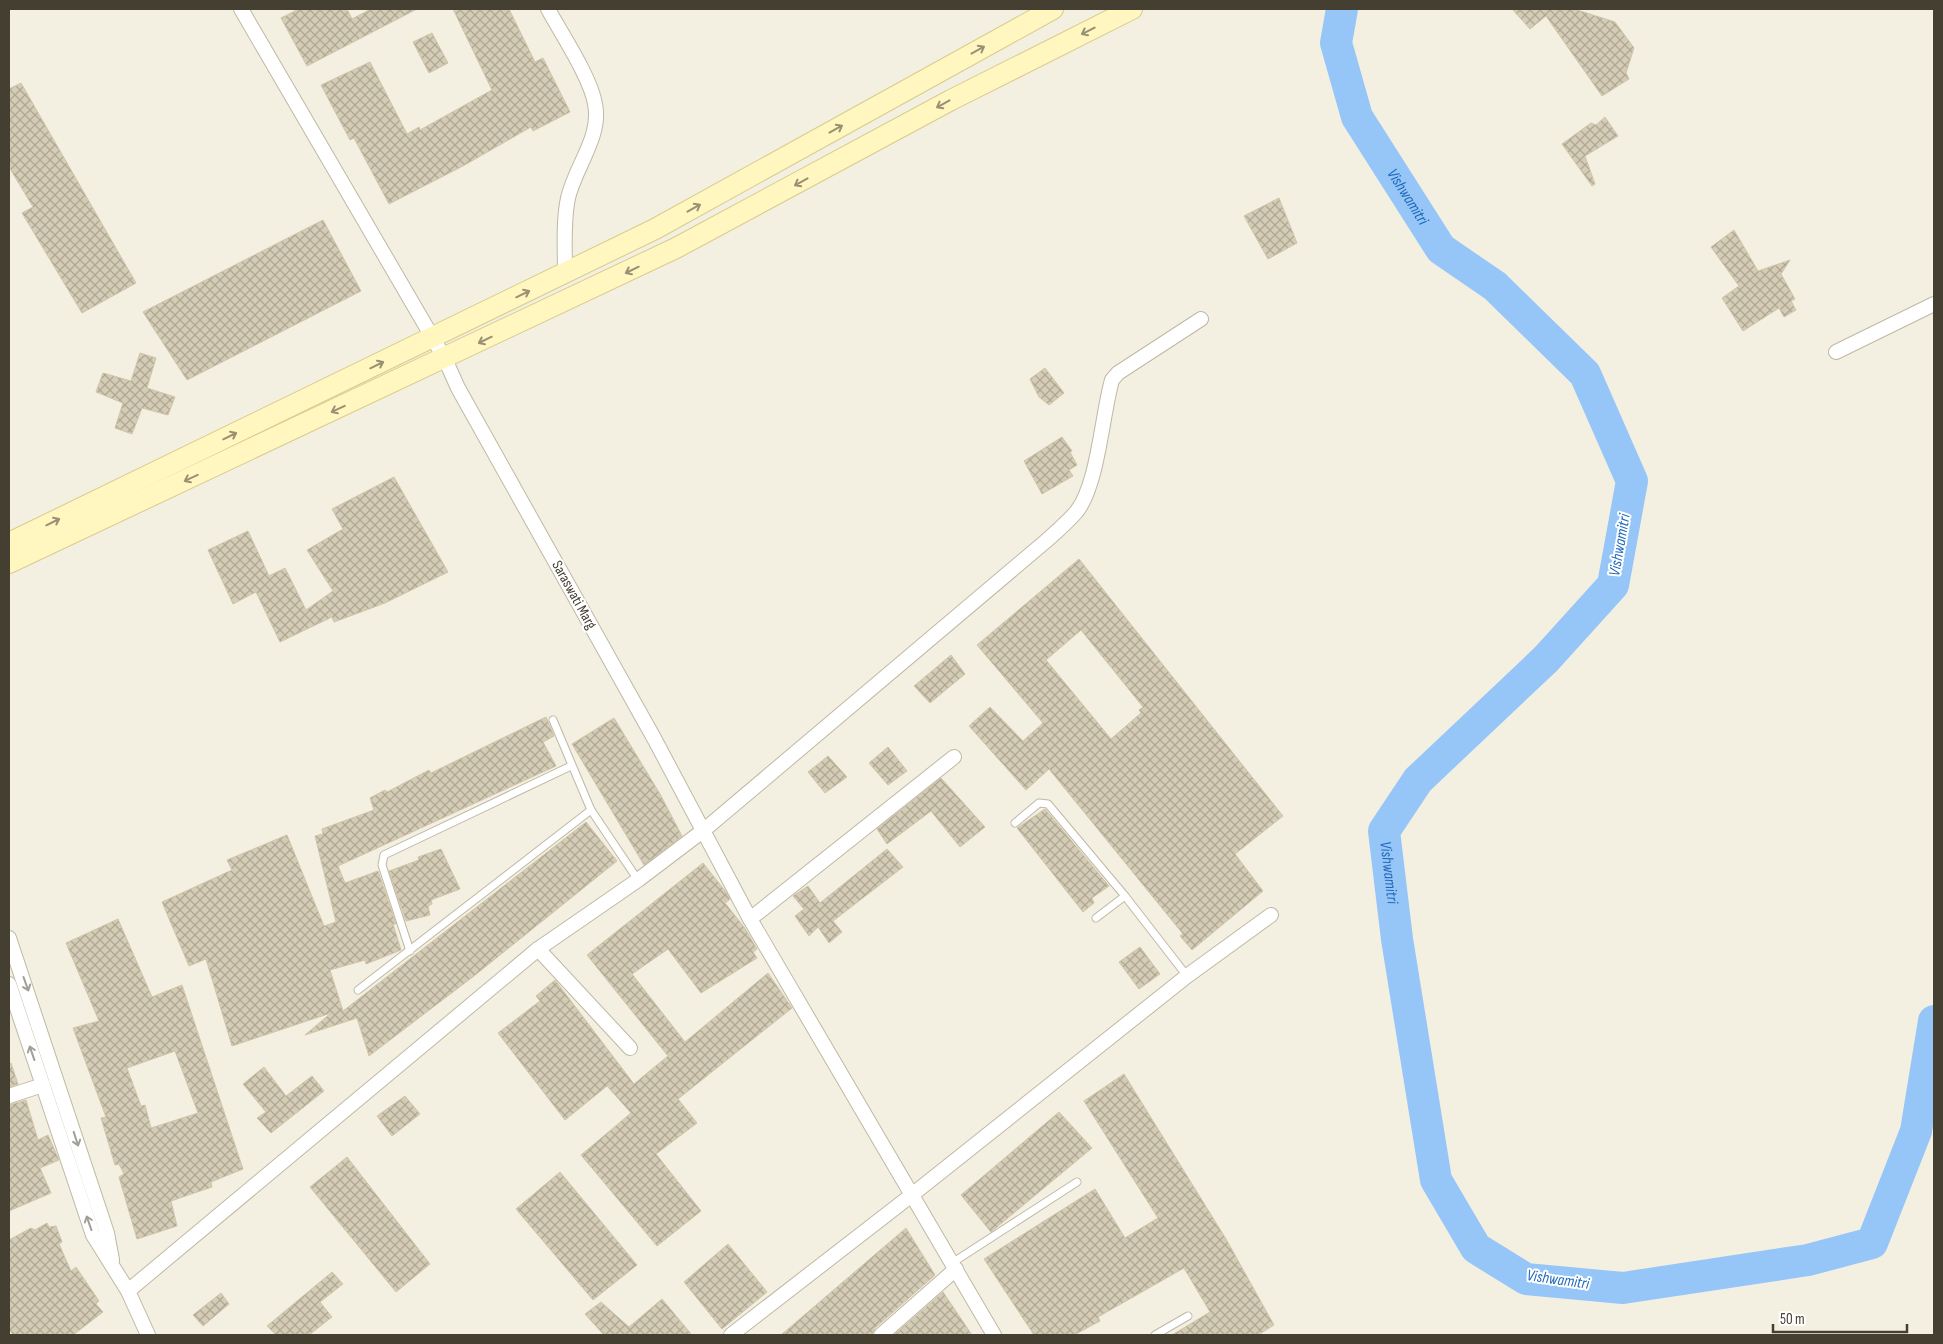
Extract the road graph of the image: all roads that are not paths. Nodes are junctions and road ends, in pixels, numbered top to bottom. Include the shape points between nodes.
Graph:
1 (241, 9) edge
2 (548, 9) edge
3 (1053, 9) edge
4 (1132, 9) edge
5 (565, 274) junction
6 (1934, 304) edge
7 (1201, 319) dead end
8 (433, 338) junction
9 (1836, 352) dead end
10 (445, 359) junction
11 (9, 543) edge
12 (9, 563) edge
13 (553, 720) dead end
14 (954, 757) dead end
15 (570, 766) junction
16 (590, 810) junction
17 (1015, 823) dead end
18 (704, 830) junction
19 (638, 880) junction
20 (1125, 896) junction
21 (1272, 915) dead end
22 (1096, 918) dead end
23 (750, 919) junction
24 (9, 938) edge
25 (538, 949) junction
26 (410, 951) junction
27 (1186, 976) junction
28 (9, 984) edge
29 (358, 990) dead end
30 (13, 1012) edge
31 (630, 1048) dead end
32 (43, 1085) junction
33 (9, 1096) edge
34 (1077, 1182) dead end
35 (913, 1194) junction
36 (113, 1266) junction
37 (954, 1266) junction
38 (128, 1291) junction
39 (1188, 1316) dead end
40 (148, 1335) edge
41 (730, 1335) edge
42 (881, 1335) edge
43 (994, 1335) edge
44 (1155, 1335) edge

1 - 8 street, Saraswati Marg
2 - 5 street via 596,104 596,123 566,211
5 -> 3 main road via 655,229
4 -> 10 main road via 951,100 676,248
8 -> 5 main road
6 - 9 street
7 - 18 street via 1112,380 1094,468 1076,512 1046,541
8 - 10 street, Saraswati Marg
11 -> 8 main road
10 -> 12 main road
10 - 18 street, Saraswati Marg via 458,388
13 - 15 lane
14 - 23 street
15 - 16 lane
15 - 26 lane via 384,856 382,865
16 - 19 lane
16 - 26 lane
17 - 20 lane via 1039,803 1048,804
18 - 19 street
18 - 23 street, Saraswati Marg
19 - 25 street
20 - 22 lane
20 - 27 lane
21 - 27 street
23 - 35 street, Saraswati Marg
24 -> 36 street via 107,1233
25 - 31 street
25 - 38 street
26 - 29 lane
27 - 35 street
28 - 30 street
32 -> 30 street
32 - 33 street
36 -> 32 street via 93,1236
34 - 37 lane
35 - 37 street, Saraswati Marg
35 - 41 street
36 - 38 street
37 - 42 street
37 - 43 street, Saraswati Marg
38 - 40 street
39 - 44 lane

